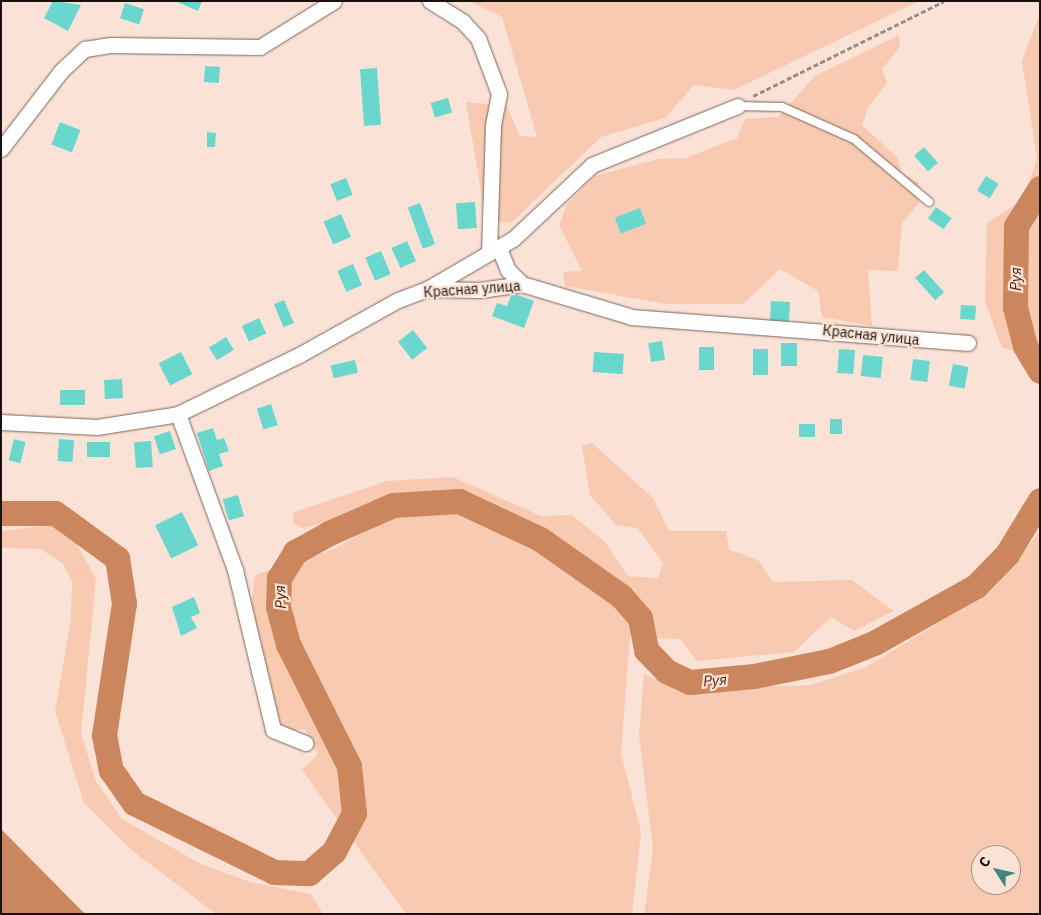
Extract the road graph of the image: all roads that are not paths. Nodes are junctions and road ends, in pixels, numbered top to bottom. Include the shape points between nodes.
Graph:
1 (334, 1) edge
2 (430, 1) edge
3 (737, 106) joint
4 (1, 149) edge
5 (929, 202) dead end
6 (494, 250) junction
7 (522, 284) junction
8 (428, 289) junction
9 (968, 343) dead end
10 (178, 414) junction
11 (1, 422) edge
12 (305, 743) dead end

1 - 4 street via 260,47 111,45 85,50 61,71
2 - 6 street via 463,22 478,38 499,94 493,126
3 - 5 lane via 782,107 854,139
3 - 6 street via 592,165
6 - 7 street
6 - 8 street
7 - 8 street, Красная улица via 480,290
7 - 9 street, Красная улица via 632,317
8 - 10 street, Красная улица via 398,300 299,355
10 - 11 street, Красная улица via 97,428
10 - 12 street via 235,570 273,730

